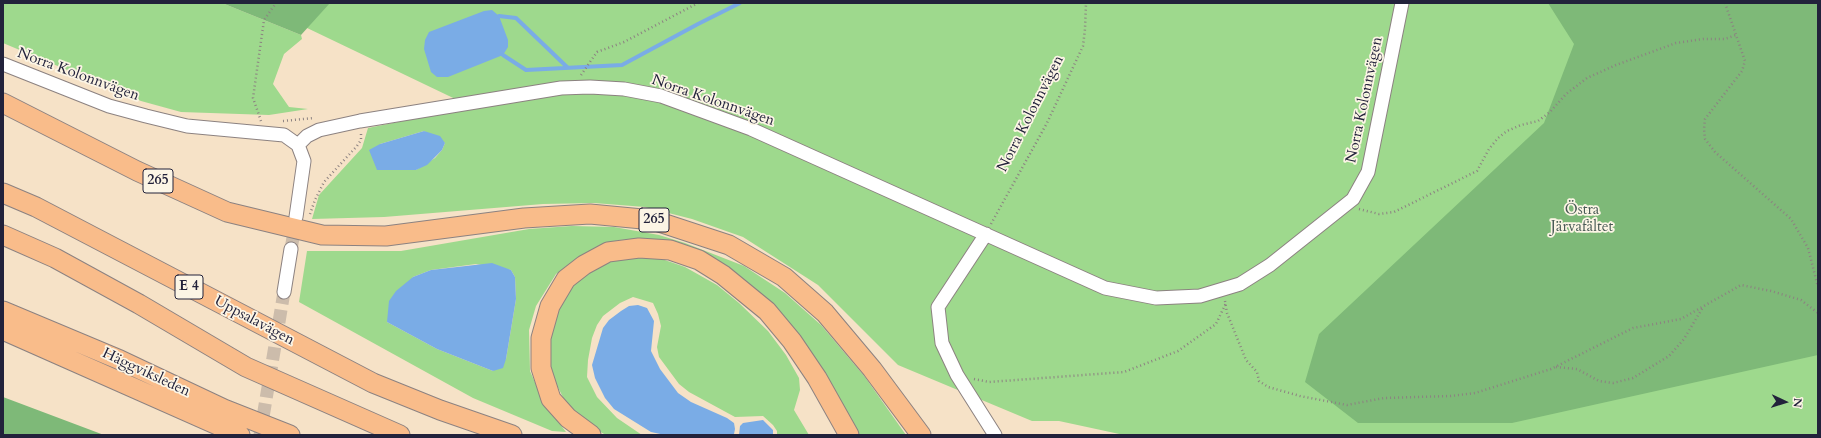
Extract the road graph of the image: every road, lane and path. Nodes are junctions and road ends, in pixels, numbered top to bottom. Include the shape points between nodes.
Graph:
1 (276, 3) edge
2 (698, 3) edge
3 (1086, 3) edge
4 (1402, 3) edge
5 (1725, 3) edge
6 (1736, 35) junction
7 (3, 64) edge
8 (584, 73) dead end
9 (3, 103) edge
10 (315, 117) dead end
11 (360, 121) junction
12 (255, 122) dead end
13 (276, 122) dead end
14 (298, 145) junction
15 (3, 193) edge
16 (1348, 204) junction
17 (302, 218) joint
18 (986, 234) junction
19 (3, 235) edge
20 (291, 249) tunnel mouth
21 (1818, 287) edge
22 (1223, 289) junction
23 (284, 292) tunnel mouth
24 (1226, 302) junction
25 (1703, 306) junction
26 (3, 311) edge
27 (1818, 313) edge
28 (3, 330) edge
29 (1556, 367) junction
30 (957, 375) junction
31 (240, 435) edge
32 (290, 435) edge
33 (400, 435) edge
34 (512, 435) edge
35 (590, 435) edge
36 (849, 435) edge
37 (921, 435) edge
38 (995, 435) edge

1 - 12 path via 264,20 253,98 262,122
2 - 8 path via 624,42 597,52
3 - 18 path, Norra Kolonnvägen via 1083,46 1047,123
4 - 16 street, Norra Kolonnvägen via 1368,172
5 - 6 path
6 - 16 path via 1725,39 1703,38 1676,43 1587,78 1538,121 1521,125 1498,138 1477,171 1394,212 1379,214
6 - 21 path via 1745,61 1742,71 1705,119 1705,139 1715,152 1791,219 1808,248
7 - 14 street, Norra Kolonnvägen via 109,106 187,126 284,135
9 - 37 highway, 265 via 137,171 227,212 322,235 386,236 524,218 590,214 653,220 728,245 784,277 825,313 872,369
10 - 13 path
11 - 14 street, Norra Kolonnvägen via 319,130 307,136
11 - 17 path via 360,140 324,182
11 - 18 street, Norra Kolonnvägen via 561,88 624,89 661,96 751,129
14 - 17 street via 304,161
15 - 34 highway, Uppsalavägen / E 4 via 36,207 373,383
16 - 22 street, Norra Kolonnvägen via 1270,265 1240,284
18 - 22 street, Norra Kolonnvägen via 1105,288 1156,298 1200,296
18 - 30 street via 938,307 942,343
19 - 33 highway, E 4 via 55,258 111,288 246,367
20 - 23 street
22 - 24 path
24 - 29 path via 1227,313 1246,360 1257,372 1259,381 1268,387 1300,396 1347,405 1384,398 1451,396 1475,393
24 - 30 path via 1216,324 1178,351 1124,372 989,382
25 - 27 path via 1741,285 1801,300
25 - 29 path via 1681,318 1633,328
25 - 29 path via 1684,339 1669,356 1633,378 1613,383 1599,381 1577,369
26 - 32 highway, Häggviksleden via 120,360 224,409
28 - 31 highway
30 - 38 street
35 - 36 highway via 568,418 551,399 541,368 541,338 550,306 566,279 584,265 608,252 639,248 670,250 699,260 723,275 767,311 792,341 817,378

